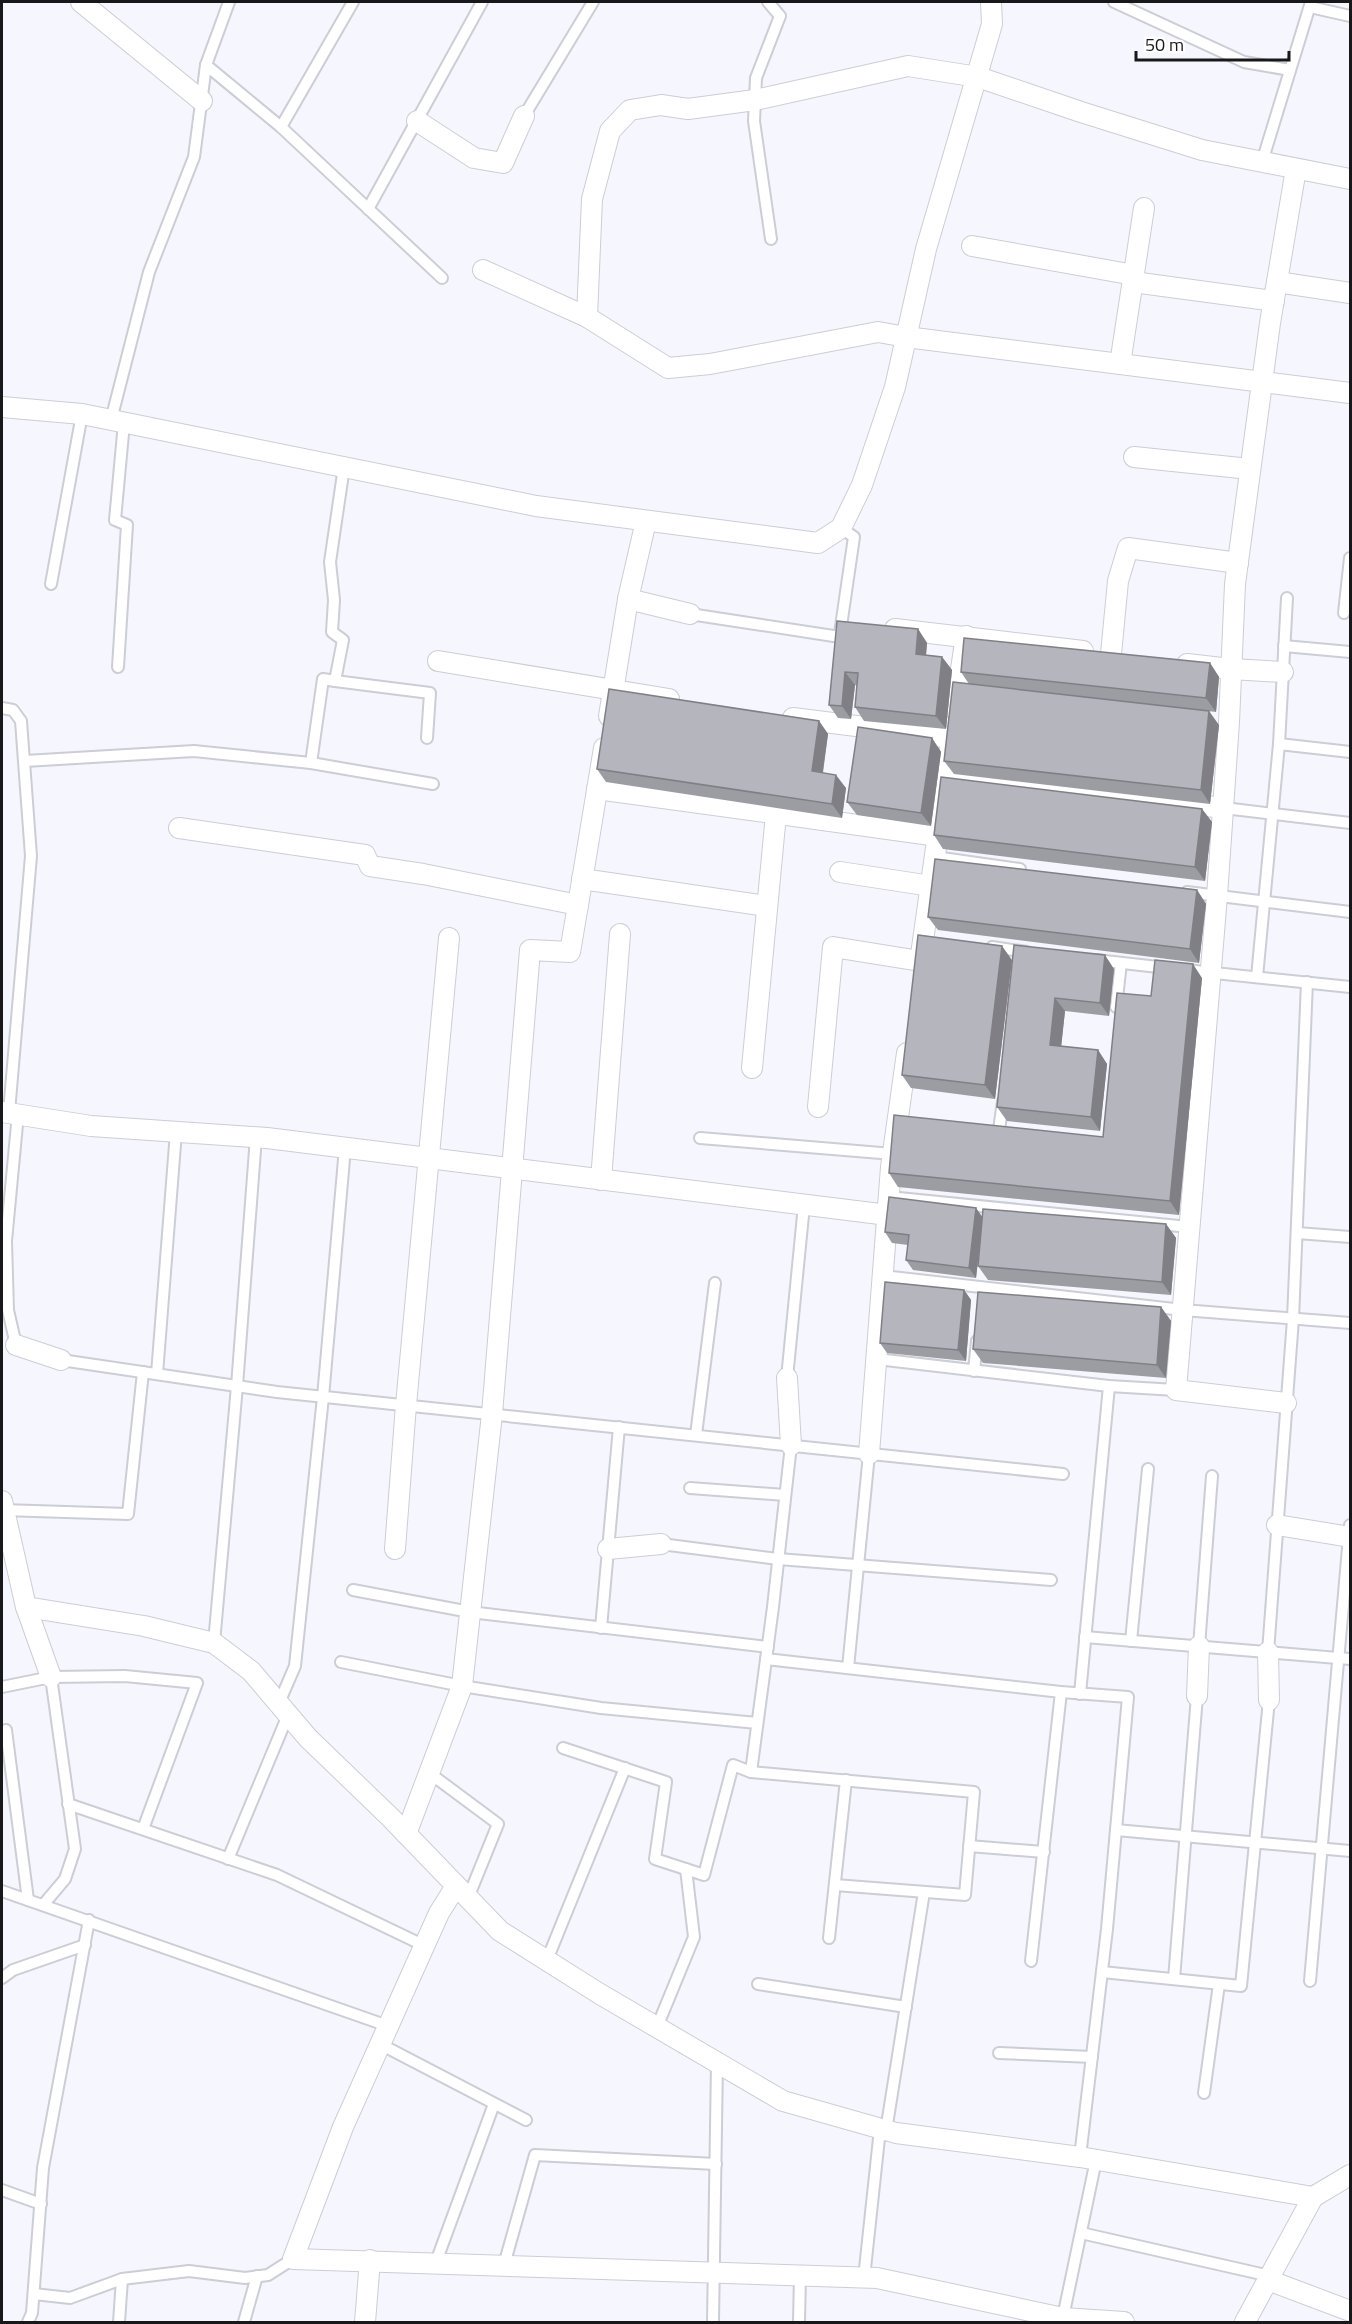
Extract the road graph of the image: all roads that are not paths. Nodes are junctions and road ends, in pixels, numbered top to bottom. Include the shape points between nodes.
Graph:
1 (81, 2) edge
2 (230, 2) edge
3 (353, 2) edge
4 (482, 2) edge
5 (593, 2) edge
6 (768, 2) edge
7 (991, 2) edge
8 (1114, 2) edge
9 (1311, 4) edge
10 (1350, 16) edge
11 (206, 65) junction
12 (1290, 70) junction
13 (978, 76) junction
14 (755, 100) junction
15 (202, 101) junction
16 (524, 116) joint
17 (417, 121) junction
18 (281, 127) junction
19 (1262, 162) junction
20 (1296, 168) junction
21 (1350, 179) edge
22 (1144, 208) dead end
23 (368, 209) junction
24 (771, 238) dead end
25 (972, 246) dead end
26 (483, 270) dead end
27 (442, 278) dead end
28 (1134, 278) junction
29 (1275, 291) junction
30 (1350, 293) edge
31 (586, 317) junction
32 (906, 337) junction
33 (1120, 364) junction
34 (1262, 381) junction
35 (1350, 393) edge
36 (2, 407) edge
37 (82, 414) junction
38 (118, 421) junction
39 (1134, 457) dead end
40 (344, 467) junction
41 (1250, 470) junction
42 (646, 521) junction
43 (841, 528) junction
44 (1350, 559) edge
45 (1238, 562) junction
46 (51, 584) dead end
47 (1287, 598) dead end
48 (628, 599) junction
49 (1344, 613) dead end
50 (690, 614) joint
51 (840, 636) junction
52 (966, 636) junction
53 (1284, 646) junction
54 (1350, 652) edge
55 (1111, 654) junction
56 (1133, 657) edge
57 (1166, 661) edge
58 (438, 662) dead end
59 (118, 667) dead end
60 (1231, 669) junction
61 (1283, 672) junction
62 (335, 681) junction
63 (614, 690) junction
64 (692, 702) edge
65 (2, 708) edge
66 (771, 715) edge
67 (426, 738) dead end
68 (951, 738) junction
69 (1279, 744) junction
70 (1350, 752) edge
71 (25, 761) junction
72 (311, 763) junction
73 (946, 776) junction
74 (433, 784) dead end
75 (597, 789) junction
76 (1224, 808) junction
77 (776, 814) junction
78 (1273, 814) junction
79 (1350, 823) edge
80 (180, 828) dead end
81 (938, 836) junction
82 (934, 857) junction
83 (1029, 870) edge
84 (840, 872) dead end
85 (582, 879) junction
86 (931, 886) junction
87 (1170, 890) edge
88 (1217, 896) junction
89 (1264, 902) junction
90 (578, 904) junction
91 (767, 906) junction
92 (1350, 912) edge
93 (620, 934) dead end
94 (449, 938) dead end
95 (977, 946) edge
96 (1042, 953) edge
97 (1087, 959) edge
98 (920, 961) junction
99 (1120, 963) junction
100 (1211, 974) junction
101 (1257, 977) junction
102 (1307, 982) junction
103 (917, 984) edge
104 (1350, 987) edge
105 (1115, 1022) edge
106 (910, 1029) edge
107 (752, 1068) dead end
108 (1005, 1085) edge
109 (818, 1107) dead end
110 (10, 1113) edge
111 (1000, 1130) edge
112 (176, 1132) junction
113 (256, 1137) junction
114 (700, 1138) dead end
115 (345, 1148) junction
116 (893, 1154) junction
117 (430, 1158) junction
118 (514, 1169) junction
119 (601, 1180) junction
120 (804, 1205) junction
121 (888, 1206) junction
122 (988, 1206) junction
123 (987, 1217) edge
124 (1189, 1227) junction
125 (1296, 1233) junction
126 (1350, 1237) edge
127 (883, 1276) junction
128 (715, 1283) dead end
129 (1183, 1310) junction
130 (1293, 1319) junction
131 (1350, 1323) edge
132 (978, 1329) edge
133 (16, 1346) joint
134 (877, 1359) junction
135 (61, 1360) joint
136 (974, 1371) junction
137 (143, 1372) junction
138 (158, 1374) junction
139 (787, 1378) joint
140 (237, 1386) junction
141 (1109, 1386) junction
142 (1176, 1390) junction
143 (323, 1396) junction
144 (1287, 1403) junction
145 (406, 1405) junction
146 (492, 1414) junction
147 (619, 1427) junction
148 (696, 1435) junction
149 (791, 1445) junction
150 (869, 1454) junction
151 (1148, 1469) dead end
152 (1063, 1474) dead end
153 (1212, 1476) dead end
154 (690, 1488) dead end
155 (785, 1495) junction
156 (2, 1506) edge
157 (1277, 1525) junction
158 (1350, 1533) edge
159 (661, 1544) joint
160 (395, 1549) dead end
161 (608, 1549) junction
162 (778, 1559) junction
163 (858, 1564) junction
164 (1051, 1580) dead end
165 (353, 1590) dead end
166 (26, 1607) junction
167 (470, 1612) junction
168 (601, 1628) junction
169 (1085, 1637) junction
170 (1131, 1641) junction
171 (214, 1643) junction
172 (1199, 1646) junction
173 (768, 1647) junction
174 (1268, 1652) junction
175 (766, 1659) junction
176 (1345, 1659) edge
177 (341, 1662) dead end
178 (848, 1668) junction
179 (51, 1677) junction
180 (462, 1686) junction
181 (2, 1687) edge
182 (1060, 1692) junction
183 (1080, 1694) junction
184 (1197, 1696) joint
185 (1269, 1700) joint
186 (284, 1709) junction
187 (758, 1723) junction
188 (6, 1730) dead end
189 (563, 1748) dead end
190 (625, 1768) junction
191 (428, 1772) junction
192 (751, 1772) junction
193 (846, 1780) junction
194 (68, 1804) junction
195 (143, 1829) junction
196 (1116, 1830) junction
197 (406, 1834) junction
198 (1185, 1836) junction
199 (1255, 1843) junction
200 (969, 1846) junction
201 (1322, 1849) junction
202 (1350, 1851) edge
203 (1044, 1852) junction
204 (228, 1859) junction
205 (686, 1869) junction
206 (835, 1885) junction
207 (2, 1891) edge
208 (462, 1892) junction
209 (924, 1892) junction
210 (28, 1900) junction
211 (43, 1905) junction
212 (89, 1920) junction
213 (829, 1938) dead end
214 (85, 1945) junction
215 (425, 1946) junction
216 (547, 1960) junction
217 (1031, 1961) dead end
218 (1102, 1972) junction
219 (2, 1978) edge
220 (1174, 1979) junction
221 (1310, 1981) dead end
222 (758, 1984) dead end
223 (1219, 1984) junction
224 (906, 2007) junction
225 (388, 2026) junction
226 (657, 2027) junction
227 (380, 2044) junction
228 (999, 2053) dead end
229 (1092, 2057) junction
230 (717, 2062) junction
231 (1204, 2093) dead end
232 (494, 2104) junction
233 (526, 2120) dead end
234 (883, 2130) junction
235 (1088, 2158) junction
236 (716, 2164) junction
237 (1350, 2175) edge
238 (2, 2190) edge
239 (1314, 2197) junction
240 (41, 2205) junction
241 (1081, 2233) junction
242 (293, 2259) junction
243 (370, 2260) junction
244 (436, 2262) junction
245 (504, 2265) junction
246 (714, 2272) junction
247 (800, 2275) junction
248 (257, 2276) junction
249 (122, 2278) junction
250 (864, 2278) junction
251 (1269, 2278) junction
252 (34, 2294) junction
253 (1350, 2311) edge
254 (1063, 2320) edge
255 (28, 2322) edge
256 (118, 2322) edge
257 (244, 2322) edge
258 (364, 2322) edge
259 (713, 2322) edge
260 (799, 2322) edge
261 (1124, 2322) edge
262 (1245, 2322) edge

1 - 15 street
2 - 11 lane
3 - 18 lane
4 - 17 lane
5 - 16 lane
6 - 14 lane via 780,16 756,78
7 - 13 street via 992,24
8 - 12 lane via 1244,62
9 - 10 lane
9 - 12 lane
11 - 15 lane
11 - 18 lane
12 - 19 lane
13 - 14 street via 908,66
13 - 19 street via 1202,150
13 - 32 street via 926,249
14 - 24 lane via 754,121
14 - 31 street via 688,109 661,105 630,110 610,131 592,199
15 - 38 lane via 194,157 149,272
16 - 17 street via 503,163 474,158
17 - 23 lane
18 - 23 lane
19 - 20 street
20 - 21 street
20 - 29 street
22 - 28 street
23 - 27 lane
25 - 28 street
26 - 31 street
28 - 29 street
28 - 33 street
29 - 30 street
29 - 34 street
31 - 32 street via 668,368 710,364 878,332
32 - 33 street
32 - 43 street via 896,387 862,484
33 - 34 street
34 - 35 street
34 - 41 street
36 - 37 street
37 - 38 street
37 - 46 lane
38 - 40 street
38 - 59 lane via 115,520 127,525
39 - 41 street
40 - 42 street via 536,506
40 - 62 lane via 330,562 332,632 343,640
41 - 45 street
42 - 43 street via 818,543
42 - 48 street
43 - 51 lane via 854,537
44 - 49 lane
45 - 55 street via 1128,548 1118,581
45 - 60 street
47 - 53 lane
48 - 50 street
48 - 63 street
50 - 51 lane
51 - 52 street via 870,627
52 - 55 street
52 - 68 street
53 - 54 lane
53 - 61 lane
55 - 56 street
57 - 60 street
58 - 63 street
60 - 61 street
60 - 76 street
61 - 69 lane
62 - 67 lane via 430,693
62 - 72 lane via 323,679
63 - 64 street
63 - 75 street
65 - 71 lane via 13,710 21,721
66 - 68 street via 828,717
68 - 73 street
69 - 70 lane
69 - 78 lane
71 - 72 lane via 194,751
71 - 110 lane via 31,856
72 - 74 lane
73 - 76 street
73 - 81 street
75 - 77 street
75 - 85 street
76 - 78 lane
76 - 88 street
77 - 81 street
77 - 91 street
78 - 79 lane
78 - 89 lane
80 - 90 street via 365,855 370,866
81 - 82 street
82 - 83 lane
82 - 86 street
84 - 86 street
85 - 90 street
85 - 91 street
86 - 98 street via 928,940
87 - 88 lane
88 - 89 lane
88 - 100 street
89 - 92 lane
89 - 101 lane
90 - 118 street via 570,951 530,950
91 - 107 street
93 - 119 street
94 - 117 street
95 - 96 lane via 1019,956
97 - 99 lane
98 - 103 street
98 - 109 street via 833,947
99 - 100 lane
99 - 105 lane
100 - 101 lane
100 - 124 street
101 - 102 lane
102 - 104 lane
102 - 125 lane
106 - 116 street via 904,1120
108 - 111 lane
110 - 112 street via 91,1126
110 - 133 lane via 6,1241 8,1310
112 - 113 street
112 - 138 lane
113 - 115 street
113 - 140 lane
114 - 116 lane
115 - 117 street
115 - 143 lane
116 - 121 street
117 - 118 street
117 - 145 street
118 - 119 street
118 - 146 street
119 - 120 street
120 - 121 street
120 - 139 lane
121 - 122 lane
121 - 127 street
122 - 123 lane
122 - 124 lane
124 - 129 street
125 - 126 lane
125 - 130 lane
127 - 129 lane
127 - 134 street
128 - 148 lane
129 - 130 lane
129 - 142 street
130 - 131 lane
130 - 144 lane
132 - 136 lane
133 - 135 street
134 - 136 lane
134 - 150 street
135 - 137 lane
136 - 141 lane
137 - 138 lane
137 - 156 lane via 128,1514
138 - 140 lane
139 - 149 street
140 - 143 lane
140 - 171 lane
141 - 142 lane
141 - 169 lane
142 - 144 street
143 - 145 lane
143 - 186 lane via 295,1666
144 - 157 lane
145 - 146 lane
145 - 160 street
146 - 147 lane
146 - 167 street
147 - 148 lane
147 - 161 lane
148 - 149 lane
149 - 150 lane
149 - 155 lane
150 - 152 lane
150 - 163 lane
151 - 170 lane
153 - 172 lane
154 - 155 lane
155 - 162 lane
156 - 166 street
157 - 158 street
157 - 174 lane
158 - 176 lane
159 - 161 street
159 - 162 lane
161 - 168 lane
162 - 163 lane
162 - 173 lane
163 - 164 lane
163 - 178 lane
165 - 167 lane
166 - 171 street via 144,1626
166 - 179 street
167 - 168 lane
167 - 180 street
168 - 173 lane
169 - 170 lane
169 - 183 lane
170 - 172 lane
171 - 186 street via 251,1671
172 - 174 lane
172 - 184 street
173 - 175 lane
174 - 176 lane
174 - 185 street
175 - 178 lane
175 - 187 lane
176 - 201 lane
177 - 180 lane
178 - 182 lane
179 - 181 lane
179 - 194 lane
179 - 195 lane via 125,1676 197,1683
180 - 187 lane via 601,1708
180 - 191 street
182 - 183 lane
182 - 203 lane
183 - 196 lane via 1128,1697
184 - 198 lane
185 - 199 lane
186 - 197 street via 308,1738
186 - 204 lane
187 - 192 lane
188 - 210 lane
189 - 190 lane
190 - 205 lane via 666,1782 655,1858
190 - 216 lane
191 - 197 street
191 - 208 lane via 498,1824
192 - 193 lane
192 - 205 lane via 733,1765 704,1875
193 - 200 lane via 974,1792
193 - 206 lane
194 - 195 lane
194 - 211 lane via 75,1849 65,1880
195 - 204 lane
196 - 198 lane
196 - 218 lane
197 - 208 street
198 - 199 lane
198 - 220 lane
199 - 201 lane
199 - 223 lane via 1241,1986
200 - 203 lane
200 - 209 lane via 965,1895
201 - 202 lane
201 - 221 lane
203 - 217 lane
204 - 215 lane via 277,1875
205 - 226 lane via 694,1937
206 - 209 lane
206 - 213 lane
207 - 210 lane
208 - 215 street via 440,1913
208 - 216 street via 500,1931
209 - 224 lane
210 - 211 lane
211 - 212 lane
212 - 214 lane
212 - 225 lane
214 - 219 lane via 13,1970
214 - 240 lane via 43,2168
215 - 225 street
216 - 226 street
218 - 220 lane
218 - 229 lane
220 - 223 lane
222 - 224 lane
223 - 231 lane
224 - 234 lane
225 - 227 street
226 - 230 street
227 - 232 lane
227 - 242 street via 343,2127
228 - 229 lane
229 - 235 lane
230 - 234 street via 783,2101
230 - 236 lane
232 - 233 lane
232 - 244 lane
234 - 235 street
234 - 250 lane
235 - 239 street
235 - 241 lane
236 - 245 lane via 535,2155
236 - 246 lane
237 - 239 street
238 - 240 lane
239 - 251 street
240 - 252 lane
241 - 251 lane
241 - 254 lane
242 - 243 street
242 - 248 lane via 268,2275
243 - 244 street
243 - 258 street
244 - 245 street
245 - 246 street
246 - 247 street
246 - 259 lane
247 - 250 street
247 - 260 lane
248 - 249 lane via 189,2271
248 - 257 lane
249 - 252 lane via 70,2298
249 - 256 lane
250 - 254 street
251 - 253 street
251 - 262 street
252 - 255 lane
254 - 261 street

